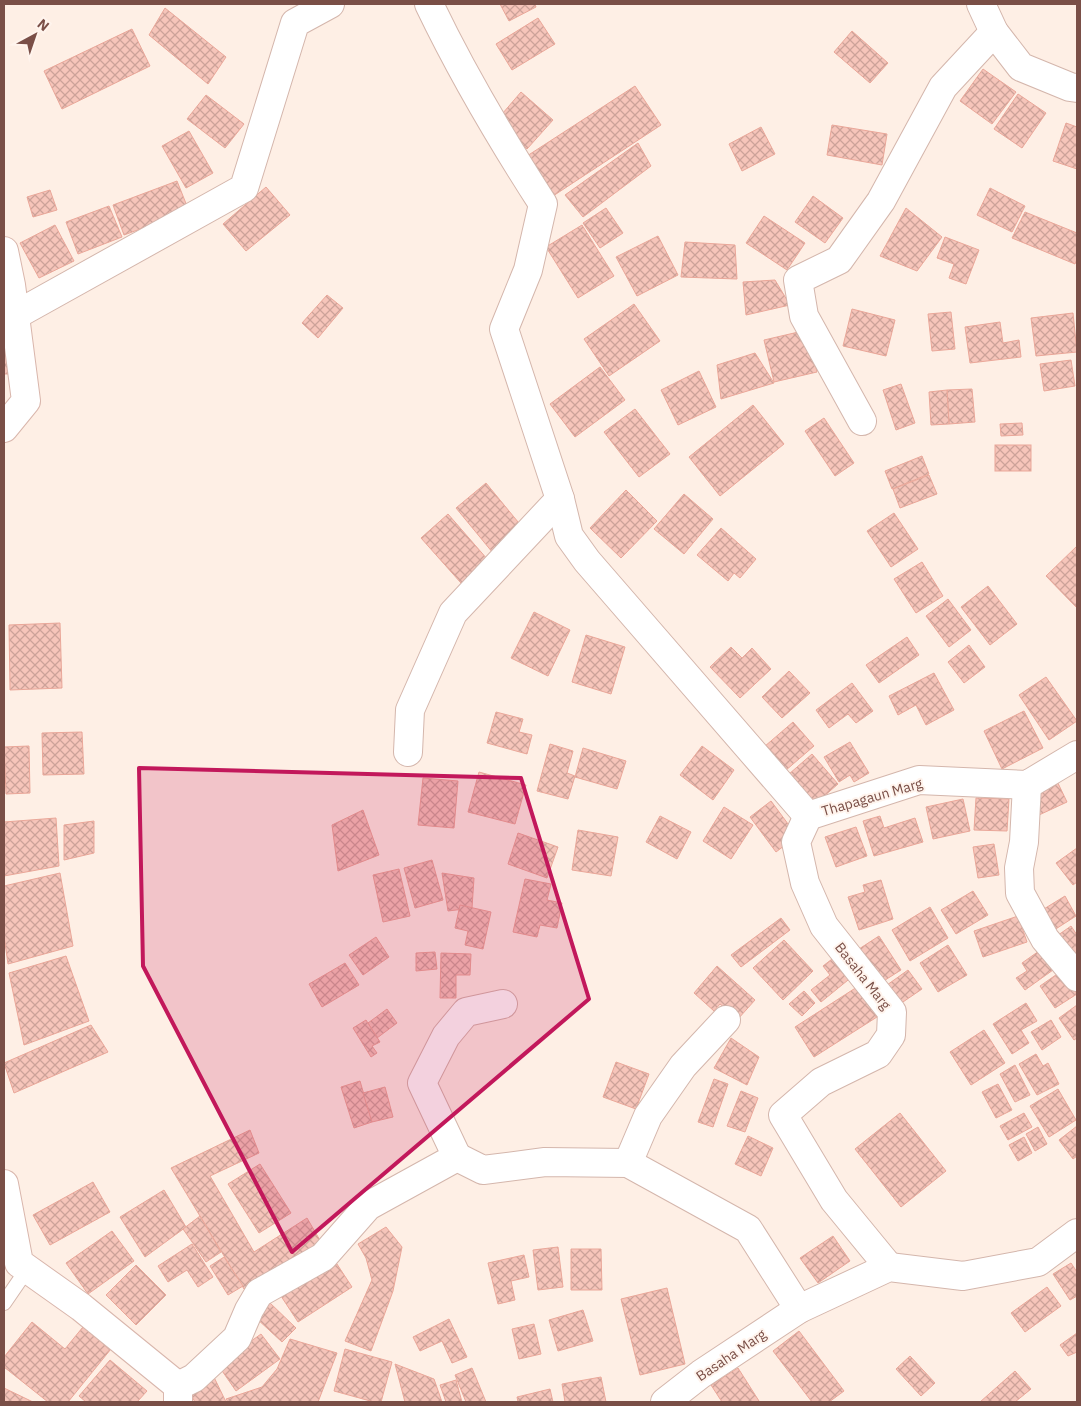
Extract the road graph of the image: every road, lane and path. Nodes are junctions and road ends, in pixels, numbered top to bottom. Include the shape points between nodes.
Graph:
1 (330, 4) edge
2 (429, 4) edge
3 (980, 4) edge
4 (994, 32) junction
5 (1077, 88) edge
6 (4, 251) edge
7 (7, 285) edge
8 (14, 316) junction
9 (862, 421) dead end
10 (4, 428) edge
11 (560, 500) junction
12 (408, 752) dead end
13 (1077, 755) edge
14 (1027, 785) junction
15 (808, 816) junction
16 (796, 842) joint
17 (1077, 977) edge
18 (503, 1004) dead end
19 (726, 1020) dead end
20 (457, 1157) junction
21 (628, 1163) junction
22 (4, 1184) edge
23 (1077, 1233) edge
24 (17, 1267) edge
25 (890, 1267) junction
26 (4, 1303) edge
27 (798, 1309) junction
28 (178, 1394) edge
29 (665, 1402) edge

1 - 8 street via 295,23 244,188
2 - 11 street via 453,54 507,149 543,204 528,270 504,329
3 - 4 street
4 - 5 street via 1021,66
4 - 9 street via 943,87 881,201 839,260 798,280 804,316
6 - 7 street
7 - 8 street
8 - 10 street via 26,401
11 - 12 street via 453,613 410,710
11 - 15 street via 569,536 587,561
13 - 14 street
14 - 15 street, Thapagaun Marg via 919,780
14 - 17 street via 1019,868 1020,893 1044,939
15 - 16 street, Thapagaun Marg
16 - 25 street, Basaha Marg via 805,884 824,926 892,1012 891,1035 878,1054 821,1082 783,1115 834,1200
18 - 20 street via 466,1012 446,1036 422,1083
19 - 21 street via 683,1066 648,1116
20 - 21 street via 483,1170 545,1162
20 - 28 street via 368,1206 323,1257 259,1293 237,1338
21 - 27 street via 748,1229
22 - 24 street
23 - 25 street via 1038,1262 963,1276
24 - 26 lane
24 - 28 street via 81,1307
25 - 27 street, Basaha Marg
27 - 29 street, Basaha Marg

